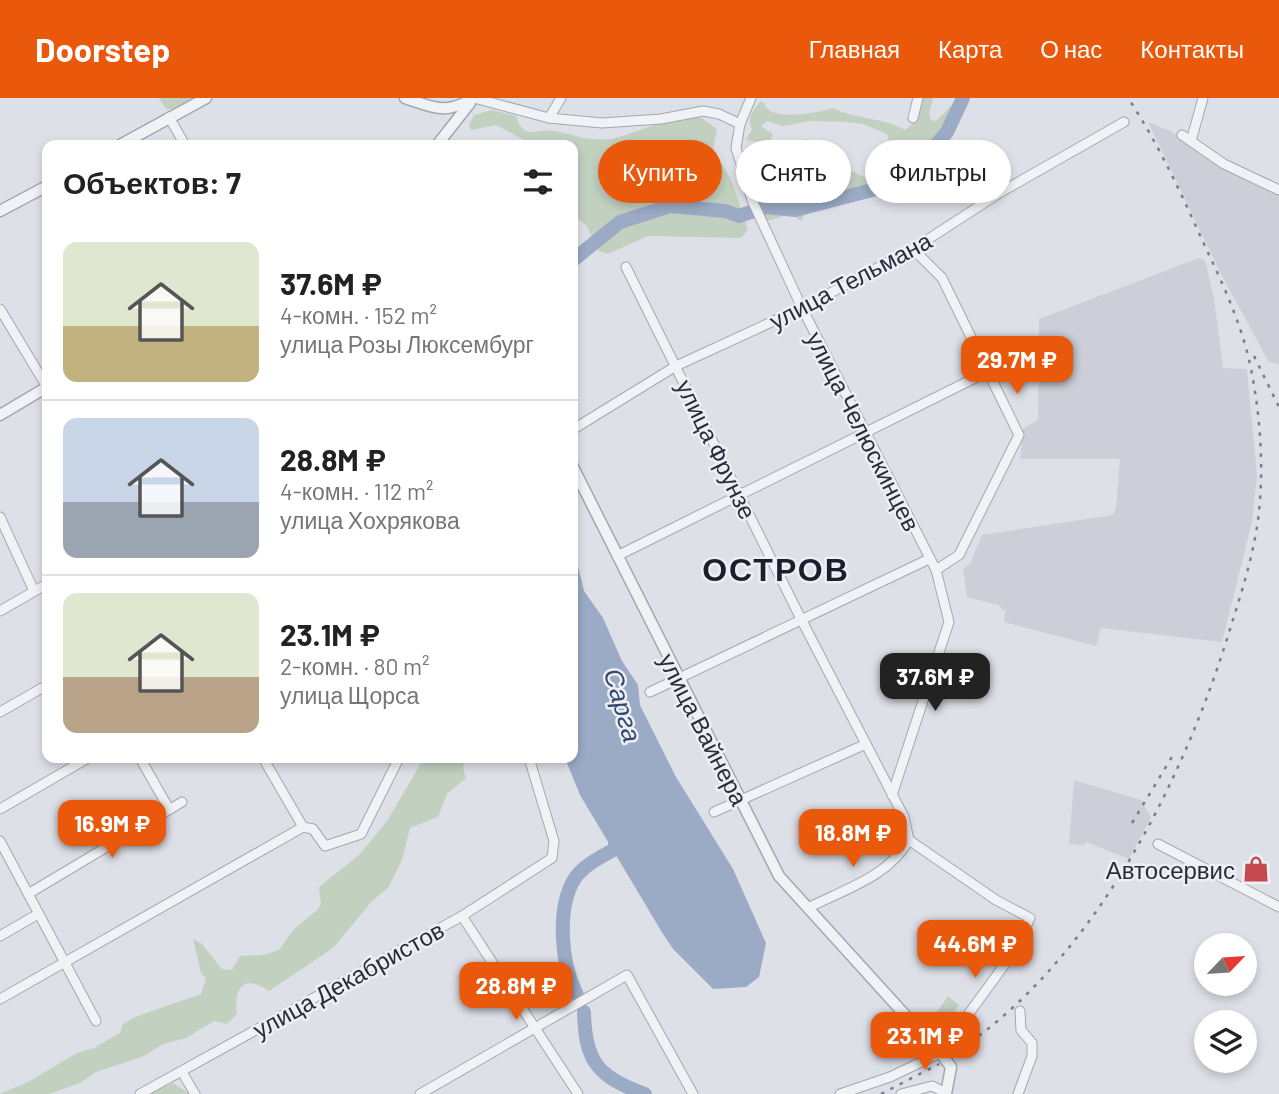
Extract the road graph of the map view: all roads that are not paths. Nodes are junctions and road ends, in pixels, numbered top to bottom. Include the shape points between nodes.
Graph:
1 (206, 98) edge
2 (405, 98) edge
3 (474, 98) edge
4 (561, 98) edge
5 (751, 98) edge
6 (918, 98) edge
7 (1203, 98) edge
8 (169, 117) junction
9 (549, 118) junction
10 (913, 118) dead end
11 (1124, 122) dead end
12 (740, 124) junction
13 (1182, 135) dead end
14 (129, 140) edge
15 (182, 140) edge
16 (441, 140) edge
17 (1191, 141) junction
18 (42, 189) edge
19 (1279, 190) edge
20 (0, 211) edge
21 (913, 249) junction
22 (626, 267) dead end
23 (802, 308) junction
24 (0, 309) edge
25 (676, 366) junction
26 (988, 372) junction
27 (42, 379) edge
28 (42, 390) edge
29 (0, 415) edge
30 (578, 426) edge
31 (864, 433) junction
32 (578, 477) edge
33 (740, 495) junction
34 (0, 517) edge
35 (617, 556) junction
36 (929, 559) junction
37 (936, 570) junction
38 (42, 588) edge
39 (34, 591) junction
40 (0, 611) edge
41 (801, 619) junction
42 (677, 679) junction
43 (42, 688) dead end
44 (650, 692) dead end
45 (0, 712) edge
46 (866, 744) junction
47 (79, 763) edge
48 (143, 763) edge
49 (266, 763) edge
50 (396, 763) edge
51 (530, 763) edge
52 (892, 795) junction
53 (182, 802) dead end
54 (742, 802) junction
55 (0, 809) edge
56 (169, 809) junction
57 (714, 812) dead end
58 (303, 827) junction
59 (909, 839) junction
60 (0, 841) edge
61 (1158, 844) dead end
62 (28, 894) junction
63 (1279, 906) edge
64 (808, 908) junction
65 (38, 914) junction
66 (462, 916) junction
67 (0, 936) edge
68 (63, 961) junction
69 (0, 999) edge
70 (1020, 1011) dead end
71 (96, 1021) dead end
72 (536, 1028) junction
73 (940, 1053) junction
74 (182, 1072) junction
75 (946, 1093) edge
76 (141, 1094) edge
77 (195, 1094) edge
78 (420, 1094) edge
79 (578, 1094) edge
80 (693, 1094) edge
81 (839, 1094) edge
82 (901, 1094) edge
83 (1018, 1094) edge

1 - 8 street
2 - 3 street via 454,110
3 - 9 street
3 - 16 street
4 - 9 street
5 - 12 street
6 - 10 street
7 - 17 street
8 - 14 street
8 - 15 street
9 - 12 street via 602,123 703,111
11 - 21 street, улица Тельмана
12 - 23 street, улица Челюскинцев via 736,148 752,200
13 - 17 street
17 - 19 street via 1224,164
18 - 20 street
21 - 23 street, улица Тельмана
21 - 26 street via 942,278
22 - 25 street, улица Фрунзе
23 - 25 street, улица Тельмана
23 - 31 street, улица Челюскинцев
24 - 27 street
25 - 30 street, улица Тельмана
25 - 33 street, улица Фрунзе
26 - 31 street
26 - 37 street via 1020,435 959,555
28 - 29 street
31 - 33 street
31 - 36 street, улица Челюскинцев
32 - 35 street, улица Вайнера
33 - 35 street
33 - 41 street, улица Фрунзе
34 - 39 street
35 - 42 street, улица Вайнера
36 - 37 street, улица Челюскинцев
36 - 41 street
37 - 52 street, улица Челюскинцев via 949,622
38 - 39 street
39 - 40 street
41 - 42 street
41 - 46 street, улица Фрунзе
42 - 44 street
42 - 54 street, улица Вайнера
43 - 45 street
46 - 52 street, улица Фрунзе
46 - 54 street
47 - 55 street
48 - 56 street
49 - 58 street
50 - 58 street via 361,834 325,846 313,829
51 - 66 street, улица Декабристов via 554,841 552,858
52 - 59 street, улица Фрунзе
53 - 56 street
54 - 57 street
54 - 64 street, улица Вайнера via 779,876
56 - 62 street
58 - 68 street
59 - 64 street via 885,869
59 - 73 street via 996,900 1030,918 1016,949
60 - 62 street
61 - 63 street
62 - 65 street
64 - 73 street, улица Вайнера
65 - 67 street
65 - 68 street
66 - 72 street
66 - 74 street, улица Декабристов
68 - 69 street
68 - 71 street
70 - 83 street via 1021,1030 1032,1043 1032,1056
72 - 78 street
72 - 79 street
72 - 80 street via 627,975
73 - 75 street, улица Вайнера via 951,1067
73 - 81 street
74 - 76 street, улица Декабристов
74 - 77 street
75 - 82 street via 932,1086

